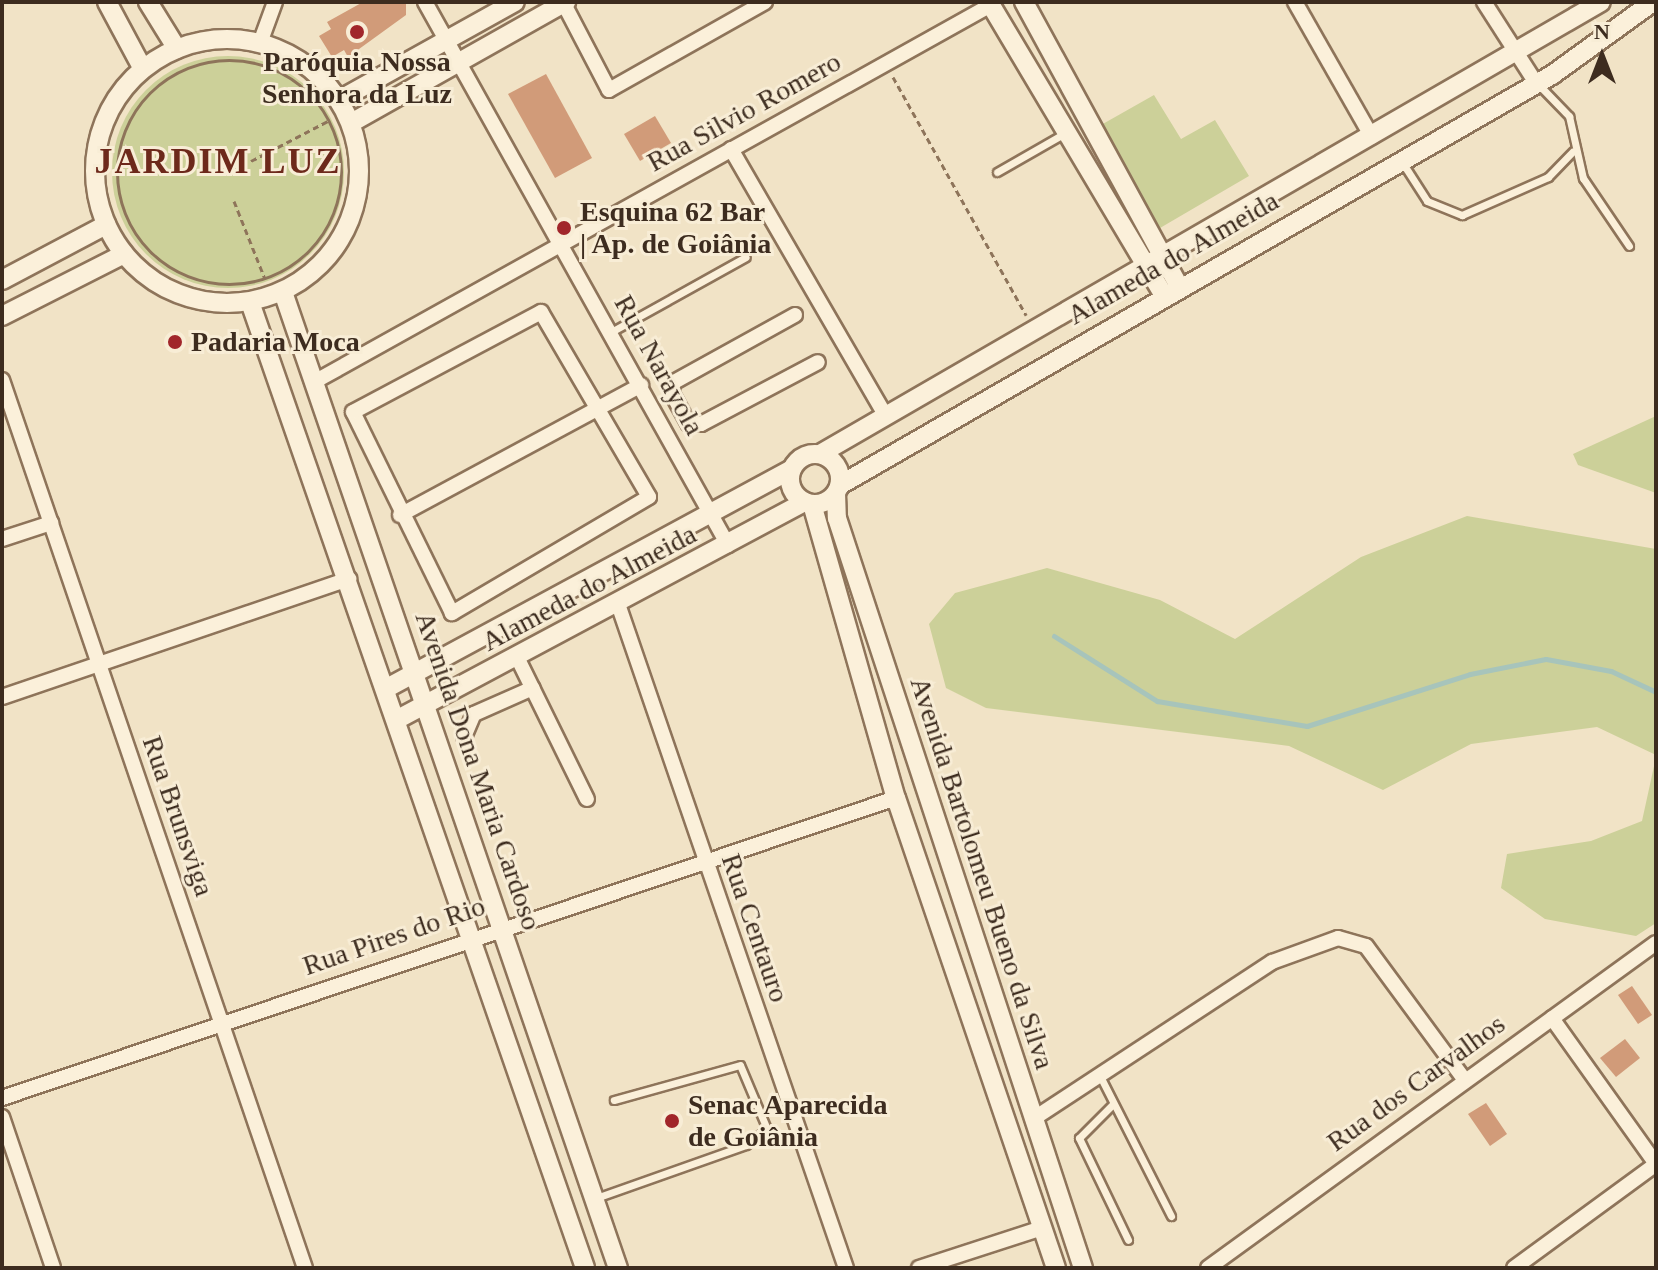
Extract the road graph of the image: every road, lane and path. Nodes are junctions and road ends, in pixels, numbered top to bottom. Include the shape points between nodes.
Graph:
1 (107, 2) edge
2 (148, 2) edge
3 (275, 2) edge
4 (425, 2) edge
5 (515, 2) edge
6 (765, 2) edge
7 (1024, 2) edge
8 (1295, 2) edge
9 (1484, 2) edge
10 (1601, 2) edge
11 (1653, 2) edge
12 (565, 3) edge
13 (990, 3) edge
14 (446, 40) junction
15 (260, 43) junction
16 (177, 49) junction
17 (1516, 58) junction
18 (459, 62) junction
19 (885, 63) junction
20 (143, 69) junction
21 (1536, 83) junction
22 (339, 100) junction
23 (328, 121) junction
24 (351, 123) junction
25 (1067, 132) junction
26 (1372, 137) junction
27 (731, 149) junction
28 (1572, 152) junction
29 (1401, 160) junction
30 (251, 161) dead end
31 (997, 172) dead end
32 (234, 201) dead end
33 (106, 225) junction
34 (561, 244) junction
35 (1629, 246) dead end
36 (124, 254) junction
37 (746, 257) dead end
38 (1153, 260) junction
39 (265, 279) junction
40 (2, 280) edge
41 (1172, 291) junction
42 (283, 292) junction
43 (250, 302) junction
44 (795, 315) dead end
45 (2, 316) edge
46 (1032, 327) junction
47 (611, 332) junction
48 (818, 362) dead end
49 (2, 380) edge
50 (314, 382) junction
51 (641, 385) junction
52 (679, 407) junction
53 (601, 408) junction
54 (884, 413) junction
55 (660, 419) junction
56 (820, 454) junction
57 (792, 469) junction
58 (838, 489) junction
59 (808, 503) junction
60 (711, 511) junction
61 (400, 515) junction
62 (51, 523) junction
63 (2, 539) edge
64 (728, 545) junction
65 (349, 579) junction
66 (618, 604) junction
67 (518, 659) junction
68 (99, 664) junction
69 (418, 674) junction
70 (387, 688) junction
71 (533, 688) junction
72 (2, 697) edge
73 (430, 705) junction
74 (398, 719) junction
75 (464, 737) dead end
76 (896, 798) junction
77 (587, 799) dead end
78 (704, 861) junction
79 (501, 927) junction
80 (472, 937) junction
81 (1656, 943) edge
82 (1552, 1018) junction
83 (222, 1023) junction
84 (1099, 1074) junction
85 (1464, 1079) junction
86 (2, 1098) edge
87 (614, 1100) dead end
88 (1113, 1104) junction
89 (2, 1117) edge
90 (1033, 1119) junction
91 (1656, 1164) edge
92 (594, 1199) junction
93 (1171, 1216) dead end
94 (1042, 1228) junction
95 (1128, 1240) dead end
96 (53, 1268) edge
97 (305, 1268) edge
98 (585, 1268) edge
99 (618, 1268) edge
100 (846, 1268) edge
101 (919, 1268) edge
102 (1056, 1268) edge
103 (1083, 1268) edge
104 (1208, 1268) edge
105 (1514, 1268) edge

1 - 20 street
2 - 16 street
3 - 15 street
4 - 14 street, Rua Narayola
5 - 14 street
6 - 12 street via 609,90
7 - 38 street
8 - 26 street
9 - 17 street
10 - 17 street, Alameda do Almeida
11 - 21 street, Alameda do Almeida via 1608,42
12 - 18 street
13 - 19 street, Rua Silvio Romero
13 - 25 street
14 - 18 street, Rua Narayola
14 - 22 street
15 - 16 street via 204,41
15 - 22 street via 318,75
16 - 20 street
17 - 21 street
17 - 26 street, Alameda do Almeida
18 - 24 street
18 - 34 street, Rua Narayola
19 - 27 street, Rua Silvio Romero
19 - 46 path
20 - 33 street via 115,101 98,140 95,183
21 - 28 lane via 1569,116
21 - 29 street, Alameda do Almeida
22 - 24 street
23 - 30 path
23 - 39 path via 342,163 338,203 323,236 296,263
23 - 39 path via 284,74 250,62 208,60 145,96 126,125 116,162 118,197 132,231 156,258 188,277 224,285
24 - 42 street via 359,175 342,239 317,270
25 - 31 lane
25 - 38 street
26 - 38 street, Alameda do Almeida
27 - 34 street, Rua Silvio Romero
27 - 54 street
28 - 29 lane via 1548,177 1462,215 1427,201
28 - 35 lane
29 - 41 street, Alameda do Almeida
32 - 39 path
33 - 36 street
33 - 40 street
34 - 47 street, Rua Narayola
34 - 50 street, Rua Silvio Romero
36 - 43 street via 180,295
36 - 45 street
37 - 47 lane
38 - 41 street
38 - 46 street, Alameda do Almeida
41 - 58 street, Alameda do Almeida
42 - 43 street
42 - 50 street, Avenida Dona Maria Cardoso
43 - 65 street, Avenida Dona Maria Cardoso
44 - 52 street via 674,382
46 - 54 street, Alameda do Almeida
47 - 51 street, Rua Narayola
48 - 52 street via 701,424 689,424
49 - 62 street, Rua Brunsviga
50 - 69 street, Avenida Dona Maria Cardoso
51 - 53 street
51 - 55 street, Rua Narayola
52 - 55 street
53 - 61 street
53 - 61 street via 541,312 374,398 352,417
53 - 61 street via 649,487 646,503 459,611 444,608
54 - 56 street, Alameda do Almeida
55 - 60 street, Rua Narayola
56 - 57 street
56 - 58 street via 832,460
57 - 59 street via 790,481
57 - 60 street, Alameda do Almeida
58 - 59 street
58 - 90 street, Avenida Bartolomeu Bueno da Silva via 837,518
59 - 64 street, Alameda do Almeida
59 - 76 street, Avenida Bartolomeu Bueno da Silva
60 - 64 street, Rua Narayola
60 - 69 street, Alameda do Almeida
62 - 63 street
62 - 68 street, Rua Brunsviga
64 - 66 street, Alameda do Almeida
65 - 68 street
65 - 70 street, Avenida Dona Maria Cardoso
66 - 67 street, Alameda do Almeida
66 - 78 street, Rua Centauro
67 - 71 street
67 - 73 street, Alameda do Almeida
68 - 72 street
68 - 83 street, Rua Brunsviga
69 - 70 street, Alameda do Almeida
69 - 73 street, Avenida Dona Maria Cardoso
70 - 74 street, Avenida Dona Maria Cardoso
71 - 75 street via 474,714
71 - 77 street
73 - 74 street, Alameda do Almeida
73 - 79 street, Avenida Dona Maria Cardoso
74 - 80 street, Avenida Dona Maria Cardoso
76 - 78 street, Rua Pires do Rio
76 - 94 street, Avenida Bartolomeu Bueno da Silva
78 - 79 street, Rua Pires do Rio
78 - 100 street, Rua Centauro
79 - 80 street, Rua Pires do Rio
79 - 92 street, Avenida Dona Maria Cardoso
80 - 83 street, Rua Pires do Rio
80 - 98 street, Avenida Dona Maria Cardoso
81 - 82 street, Rua dos Carvalhos
82 - 85 street, Rua dos Carvalhos
82 - 91 street
83 - 86 street, Rua Pires do Rio
83 - 97 street, Rua Brunsviga
84 - 85 street via 1272,962 1338,938 1366,946
84 - 88 lane
84 - 90 street
85 - 104 street, Rua dos Carvalhos
87 - 92 lane via 740,1065 767,1129 746,1145
88 - 93 lane
88 - 95 lane via 1079,1138
89 - 96 street
90 - 103 street, Avenida Bartolomeu Bueno da Silva
91 - 105 street
92 - 99 street, Avenida Dona Maria Cardoso
94 - 101 street
94 - 102 street, Avenida Bartolomeu Bueno da Silva

